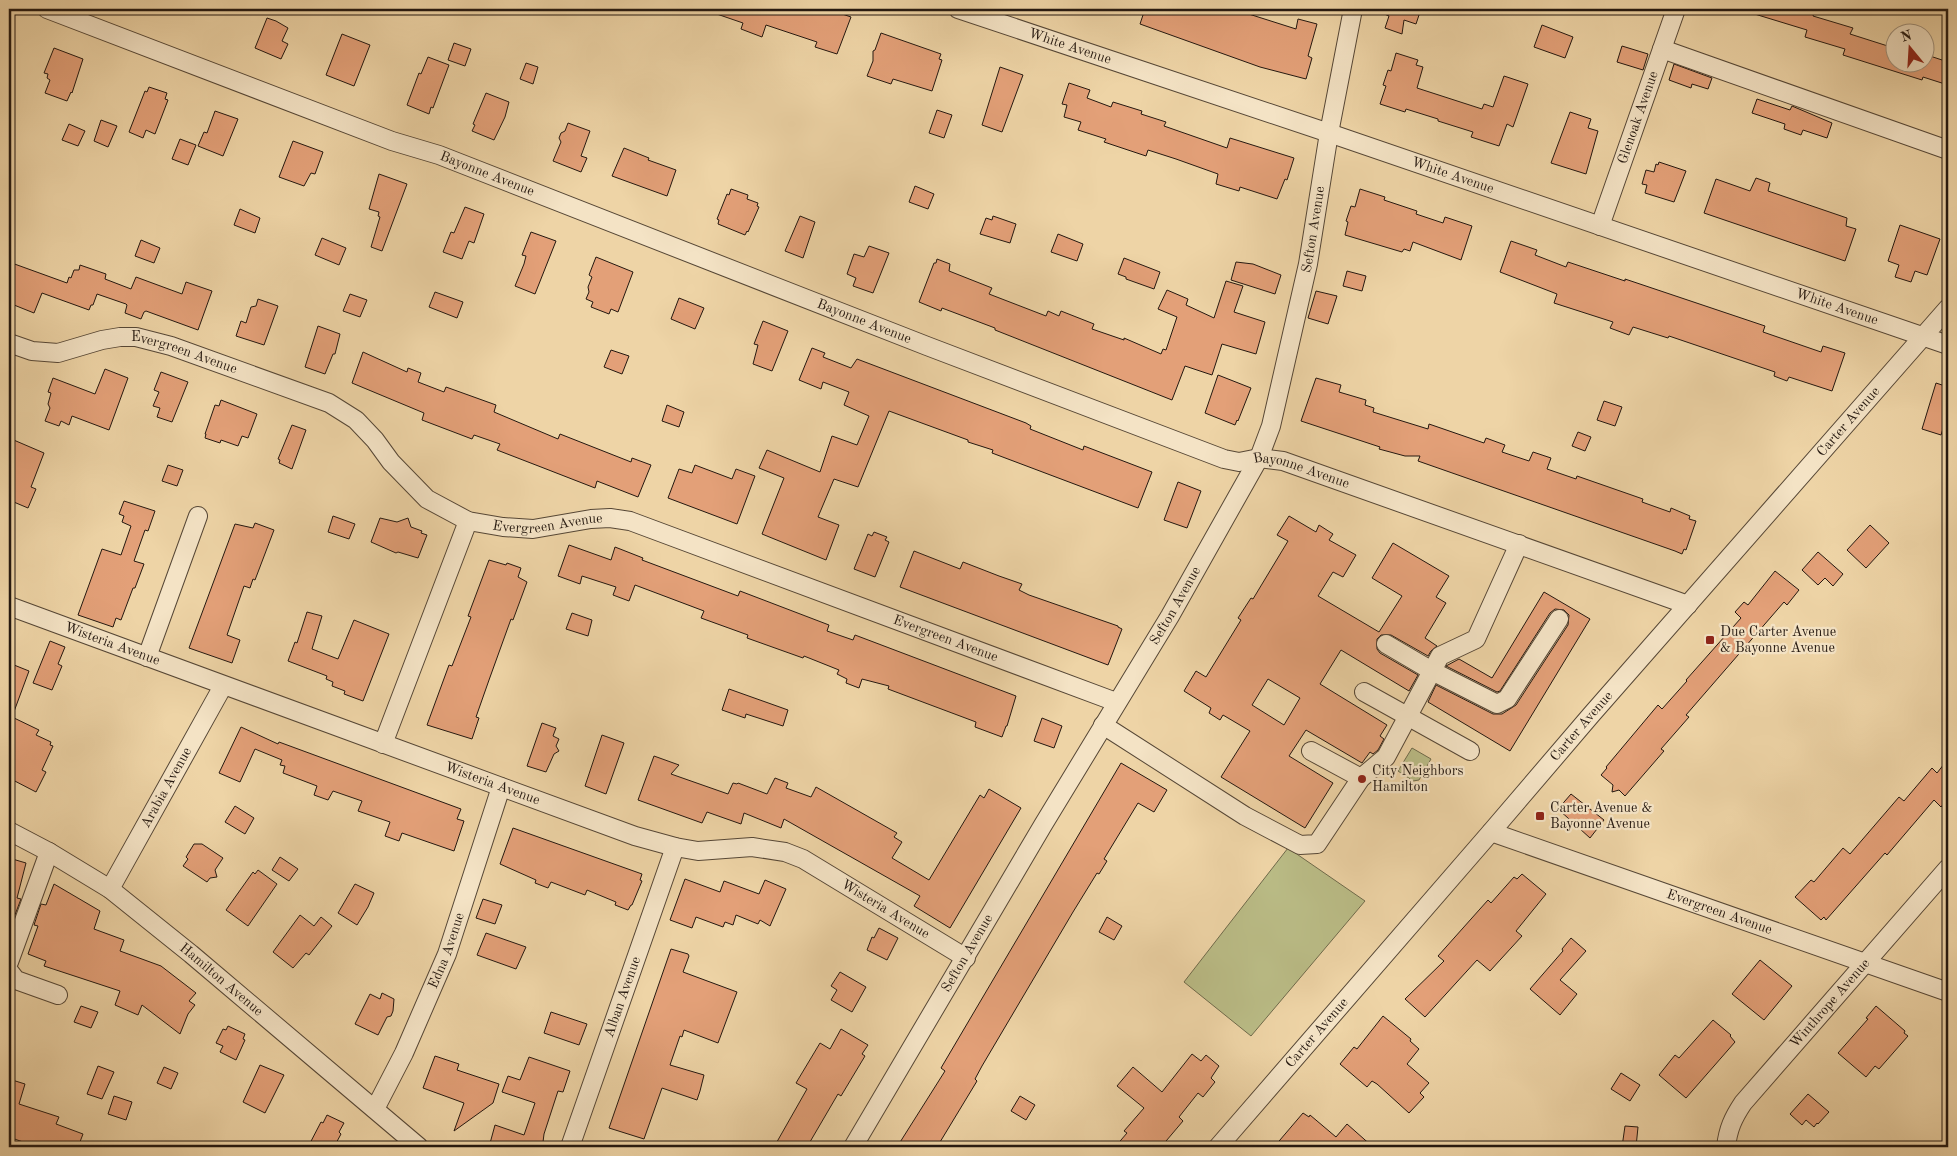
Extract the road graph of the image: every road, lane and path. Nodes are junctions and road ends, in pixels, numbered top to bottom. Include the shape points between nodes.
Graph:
1 (47, 9) edge
2 (958, 9) edge
3 (1353, 9) edge
4 (1676, 9) edge
5 (1662, 49) junction
6 (1329, 133) junction
7 (1948, 150) edge
8 (1600, 226) junction
9 (1948, 308) edge
10 (1924, 337) junction
11 (9, 343) edge
12 (1948, 345) edge
13 (1259, 458) junction
14 (198, 516) dead end
15 (468, 521) junction
16 (1519, 544) junction
17 (1688, 605) junction
18 (9, 606) edge
19 (1559, 620) dead end
20 (1386, 644) dead end
21 (147, 657) junction
22 (1432, 671) junction
23 (223, 686) junction
24 (1364, 692) dead end
25 (1116, 702) junction
26 (1408, 717) junction
27 (1103, 725) junction
28 (383, 744) junction
29 (1311, 751) dead end
30 (1470, 751) dead end
31 (1361, 778) junction
32 (501, 787) junction
33 (9, 831) edge
34 (1491, 832) junction
35 (675, 847) junction
36 (49, 852) junction
37 (1948, 868) edge
38 (110, 890) junction
39 (966, 958) junction
40 (9, 962) edge
41 (1865, 962) junction
42 (9, 971) edge
43 (1948, 992) edge
44 (58, 995) dead end
45 (375, 1110) junction
46 (420, 1147) edge
47 (570, 1147) edge
48 (853, 1147) edge
49 (1218, 1147) edge
50 (1726, 1147) edge

1 - 13 street, Bayonne Avenue via 439,156 1224,459 1238,462
2 - 6 street, White Avenue
3 - 6 street, Sefton Avenue
4 - 5 street, Glenoak Avenue
5 - 7 street
5 - 8 street, Glenoak Avenue
6 - 8 street, White Avenue
6 - 13 street, Sefton Avenue via 1308,264 1271,426
8 - 10 street, White Avenue
9 - 10 street, Carter Avenue
10 - 12 street, White Avenue
10 - 17 street, Carter Avenue
11 - 15 street, Evergreen Avenue via 32,351 58,353 120,336 136,337 171,346 329,403 360,423 391,462 427,499
13 - 16 street, Bayonne Avenue via 1283,461
13 - 25 street, Sefton Avenue via 1170,616
14 - 21 street
15 - 25 street, Evergreen Avenue via 533,529 591,519 630,521
15 - 28 street
16 - 17 street, Bayonne Avenue
16 - 22 street via 1476,639 1440,656
17 - 34 street, Carter Avenue
18 - 21 street, Wisteria Avenue
19 - 22 street via 1507,699 1497,704
20 - 22 street
21 - 23 street, Wisteria Avenue
22 - 26 street
23 - 28 street, Wisteria Avenue
23 - 38 street, Arabia Avenue
24 - 26 street
25 - 27 street, Sefton Avenue
26 - 30 street
26 - 31 street via 1386,758
27 - 31 street via 1245,816 1300,845 1317,844
27 - 39 street, Sefton Avenue
28 - 32 street, Wisteria Avenue
29 - 31 street
32 - 35 street, Wisteria Avenue via 635,836
32 - 45 street, Edna Avenue via 447,954
33 - 36 street, Hamilton Avenue
34 - 41 street, Evergreen Avenue
34 - 49 street, Carter Avenue
35 - 39 street, Wisteria Avenue via 698,851 752,847 785,852 802,859
35 - 47 street, Alban Avenue
36 - 38 street, Hamilton Avenue
36 - 40 street
37 - 41 street, Winthrope Avenue
38 - 45 street, Hamilton Avenue
39 - 48 street, Sefton Avenue
41 - 43 street, Evergreen Avenue
41 - 50 street, Winthrope Avenue via 1743,1103 1732,1119
42 - 44 street via 16,980
45 - 46 street, Hamilton Avenue

